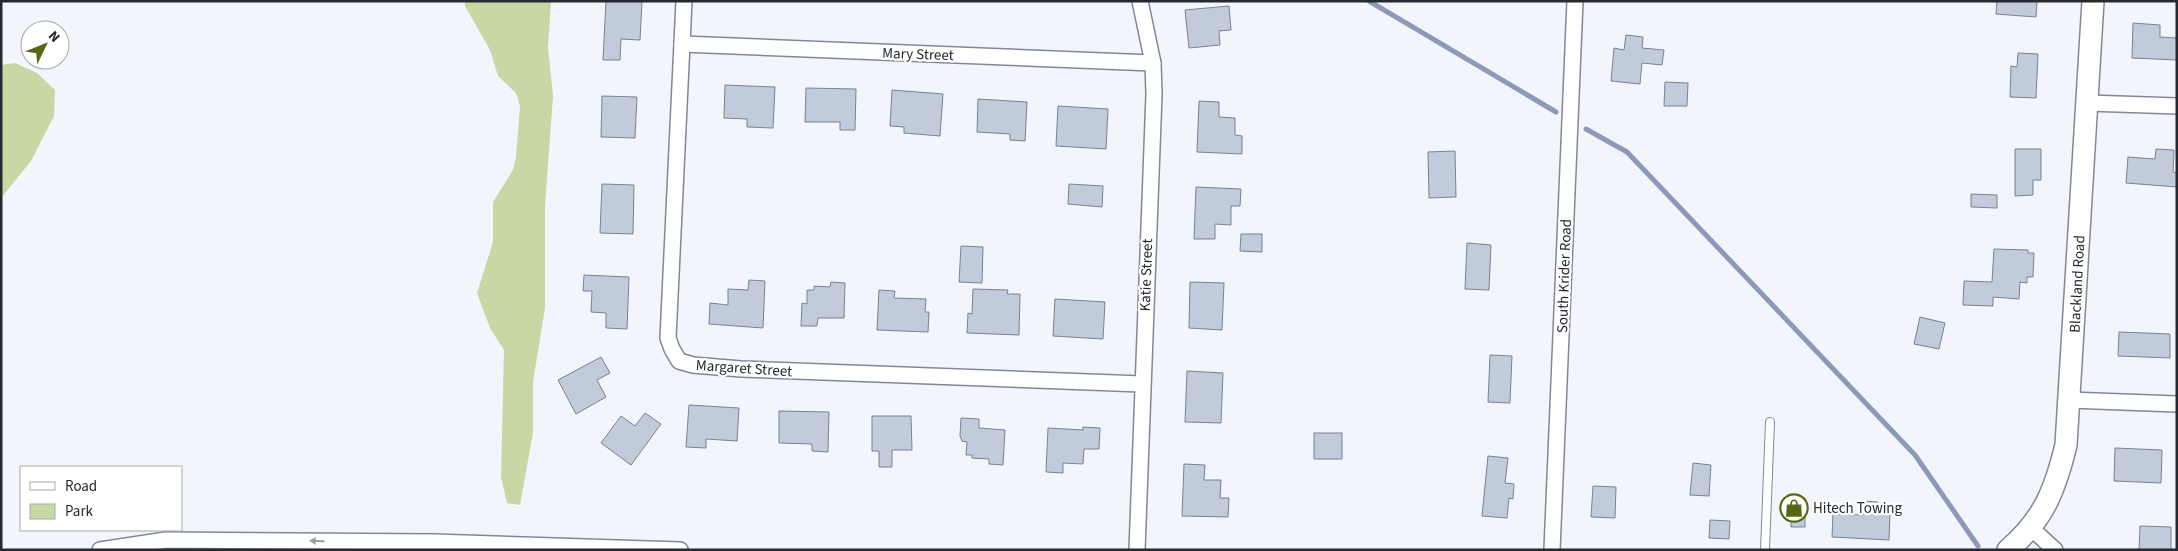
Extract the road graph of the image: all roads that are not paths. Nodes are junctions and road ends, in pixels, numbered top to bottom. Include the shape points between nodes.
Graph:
1 (684, 1) edge
2 (1140, 1) edge
3 (1575, 1) edge
4 (2093, 1) edge
5 (682, 44) junction
6 (1153, 63) junction
7 (2088, 103) junction
8 (2177, 106) edge
9 (1142, 384) junction
10 (2069, 400) junction
11 (2177, 404) edge
12 (1770, 422) dead end
13 (2031, 528) junction
14 (272, 545) edge
15 (406, 546) edge
16 (100, 550) edge
17 (680, 550) edge
18 (1137, 550) edge
19 (1552, 550) edge
20 (1765, 550) edge
21 (2008, 550) edge
22 (2055, 550) edge

1 - 5 street, Margaret Street
2 - 6 street, Katie Street
3 - 19 street, South Krider Road
4 - 7 street, Blackland Road
5 - 6 street, Mary Street
5 - 9 street, Margaret Street via 668,338 679,361 741,369
6 - 9 street, Katie Street
7 - 8 street
7 - 10 street, Blackland Road
9 - 18 street, Katie Street
10 - 11 street
10 - 13 street, Blackland Road via 2062,463 2050,495
12 - 20 lane
13 - 21 street, Blackland Road
13 - 22 street
15 -> 14 street
14 - 16 street via 166,540
15 - 17 street

